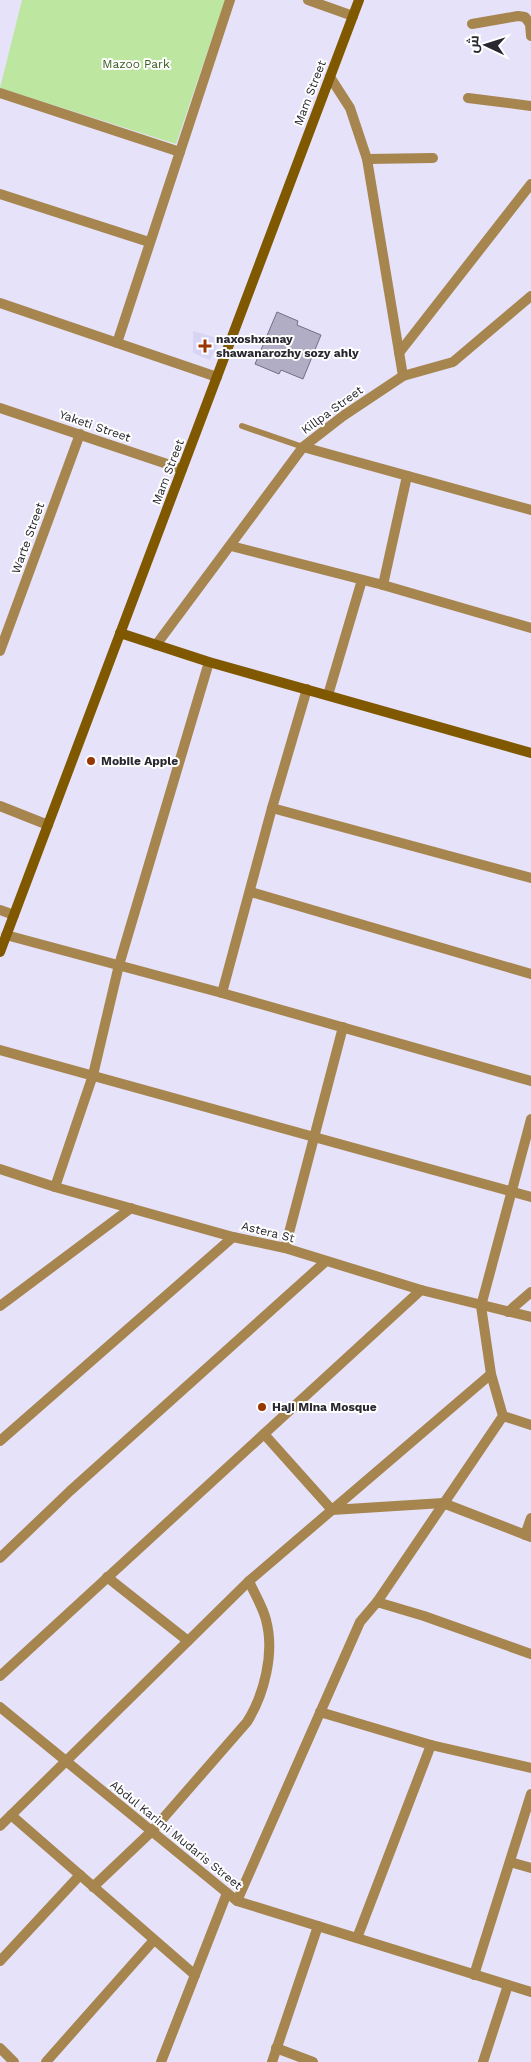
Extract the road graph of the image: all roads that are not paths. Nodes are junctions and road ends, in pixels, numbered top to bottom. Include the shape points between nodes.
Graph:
1 (230, 0) edge
2 (308, 0) edge
3 (358, 0) edge
4 (353, 16) junction
5 (472, 24) dead end
6 (531, 36) edge
7 (330, 77) junction
8 (0, 93) edge
9 (468, 98) dead end
10 (531, 106) edge
11 (180, 152) junction
12 (433, 158) dead end
13 (367, 159) junction
14 (531, 184) edge
15 (0, 194) edge
16 (150, 242) junction
17 (531, 296) edge
18 (0, 303) edge
19 (116, 343) junction
20 (399, 353) junction
21 (403, 376) junction
22 (217, 377) junction
23 (0, 408) edge
24 (242, 426) dead end
25 (80, 434) junction
26 (303, 448) junction
27 (182, 469) junction
28 (408, 476) junction
29 (531, 510) edge
30 (232, 546) junction
31 (362, 580) junction
32 (383, 585) junction
33 (531, 628) edge
34 (120, 633) junction
35 (156, 645) junction
36 (0, 651) edge
37 (209, 662) junction
38 (306, 689) junction
39 (328, 695) junction
40 (531, 753) edge
41 (0, 806) edge
42 (272, 808) junction
43 (48, 825) junction
44 (531, 878) edge
45 (250, 892) junction
46 (0, 910) edge
47 (14, 915) junction
48 (6, 935) junction
49 (0, 952) edge
50 (120, 965) junction
51 (531, 974) edge
52 (222, 993) junction
53 (343, 1027) junction
54 (0, 1050) edge
55 (93, 1075) junction
56 (531, 1081) edge
57 (531, 1119) edge
58 (314, 1137) junction
59 (0, 1169) edge
60 (55, 1187) junction
61 (511, 1192) junction
62 (531, 1197) edge
63 (131, 1208) junction
64 (233, 1237) junction
65 (285, 1248) junction
66 (325, 1262) junction
67 (422, 1290) junction
68 (531, 1292) edge
69 (0, 1306) edge
70 (482, 1306) junction
71 (508, 1312) junction
72 (531, 1318) edge
73 (491, 1374) junction
74 (503, 1416) junction
75 (531, 1425) edge
76 (264, 1434) junction
77 (0, 1441) edge
78 (443, 1503) junction
79 (332, 1510) junction
80 (531, 1518) edge
81 (528, 1536) edge
82 (0, 1558) edge
83 (108, 1577) junction
84 (249, 1581) junction
85 (377, 1602) junction
86 (188, 1641) junction
87 (531, 1654) edge
88 (0, 1676) edge
89 (0, 1707) edge
90 (320, 1712) junction
91 (431, 1745) junction
92 (66, 1761) junction
93 (531, 1768) edge
94 (531, 1794) edge
95 (11, 1815) junction
96 (0, 1826) edge
97 (152, 1831) junction
98 (510, 1862) junction
99 (531, 1868) edge
100 (80, 1876) junction
101 (93, 1887) junction
102 (227, 1893) junction
103 (237, 1901) junction
104 (318, 1926) junction
105 (357, 1938) junction
106 (154, 1940) junction
107 (0, 1961) edge
108 (195, 1975) junction
109 (474, 1975) junction
110 (508, 1985) junction
111 (531, 1992) edge
112 (0, 2048) edge
113 (276, 2048) junction
114 (14, 2062) edge
115 (46, 2062) edge
116 (160, 2062) edge
117 (272, 2062) edge
118 (313, 2062) edge
119 (483, 2062) edge

1 - 11 street
2 - 4 street
3 - 4 street, Mam Street
4 - 7 street, Mam Street
5 - 6 street via 525,17 530,24
7 - 13 street via 350,108
7 - 22 street, Mam Street
8 - 11 street
9 - 10 street
11 - 16 street
12 - 13 street
13 - 20 street
14 - 20 street
15 - 16 street
16 - 19 street
17 - 21 street, Killpa Street via 453,362
18 - 19 street
19 - 22 street
20 - 21 street
21 - 26 street, Killpa Street via 343,416
22 - 27 street, Mam Street
23 - 25 street, Yaketi Street
24 - 26 lane
25 - 27 street, Yaketi Street
25 - 36 street, Warte Street
26 - 28 street
26 - 30 street, Killpa Street
27 - 34 street, Mam Street
28 - 29 street
28 - 32 street
30 - 31 street
30 - 35 street, Killpa Street
31 - 32 street
31 - 39 street
32 - 33 street
34 - 35 street
34 - 43 street, Mam Street
35 - 37 street
37 - 38 street
37 - 50 street
38 - 39 street
38 - 42 street
39 - 40 street
41 - 43 street
42 - 44 street
42 - 45 street
43 - 47 street, Mam Street
45 - 51 street
45 - 52 street
46 - 47 street
47 - 48 street, Mam Street
48 - 49 street, Mam Street
48 - 50 street
50 - 52 street
50 - 55 street
52 - 53 street
53 - 56 street
53 - 58 street
54 - 55 street
55 - 58 street
55 - 60 street
57 - 61 street
58 - 61 street
58 - 65 street
59 - 60 street, Astera St
60 - 63 street, Astera St
61 - 62 street
61 - 70 street
63 - 64 street, Astera St
63 - 69 street
64 - 65 street, Astera St
64 - 77 street
65 - 66 street, Astera St
66 - 67 street, Astera St
66 - 82 street
67 - 70 street, Astera St
67 - 76 street
68 - 71 street
70 - 71 street, Astera St
70 - 73 street
71 - 72 street, Astera St
73 - 74 street
73 - 79 street
74 - 75 street
74 - 78 street
76 - 79 street
76 - 83 street
78 - 79 street
78 - 81 street
78 - 85 street
79 - 84 street
80 - 81 street
83 - 86 street
83 - 88 street
84 - 86 street
84 - 97 street via 266,1620 268,1636 266,1674 257,1707 248,1722
85 - 87 street
85 - 90 street via 360,1622
86 - 92 street
89 - 92 street, Abdul Karimi Mudaris Street
90 - 91 street
90 - 103 street
91 - 93 street
91 - 105 street
92 - 95 street
92 - 97 street, Abdul Karimi Mudaris Street
94 - 98 street
95 - 96 street
95 - 100 street
97 - 101 street
97 - 102 street, Abdul Karimi Mudaris Street
98 - 99 street
98 - 109 street
100 - 101 street
100 - 107 street
101 - 106 street
102 - 103 street, Abdul Karimi Mudaris Street
102 - 108 street
103 - 104 street, Abdul Karimi Mudaris Street
104 - 105 street, Abdul Karimi Mudaris Street
104 - 113 street
105 - 109 street, Abdul Karimi Mudaris Street
106 - 108 street
106 - 115 street
108 - 116 street
109 - 110 street, Abdul Karimi Mudaris Street
110 - 111 street, Abdul Karimi Mudaris Street
110 - 119 street
112 - 114 street
113 - 117 street
113 - 118 street

